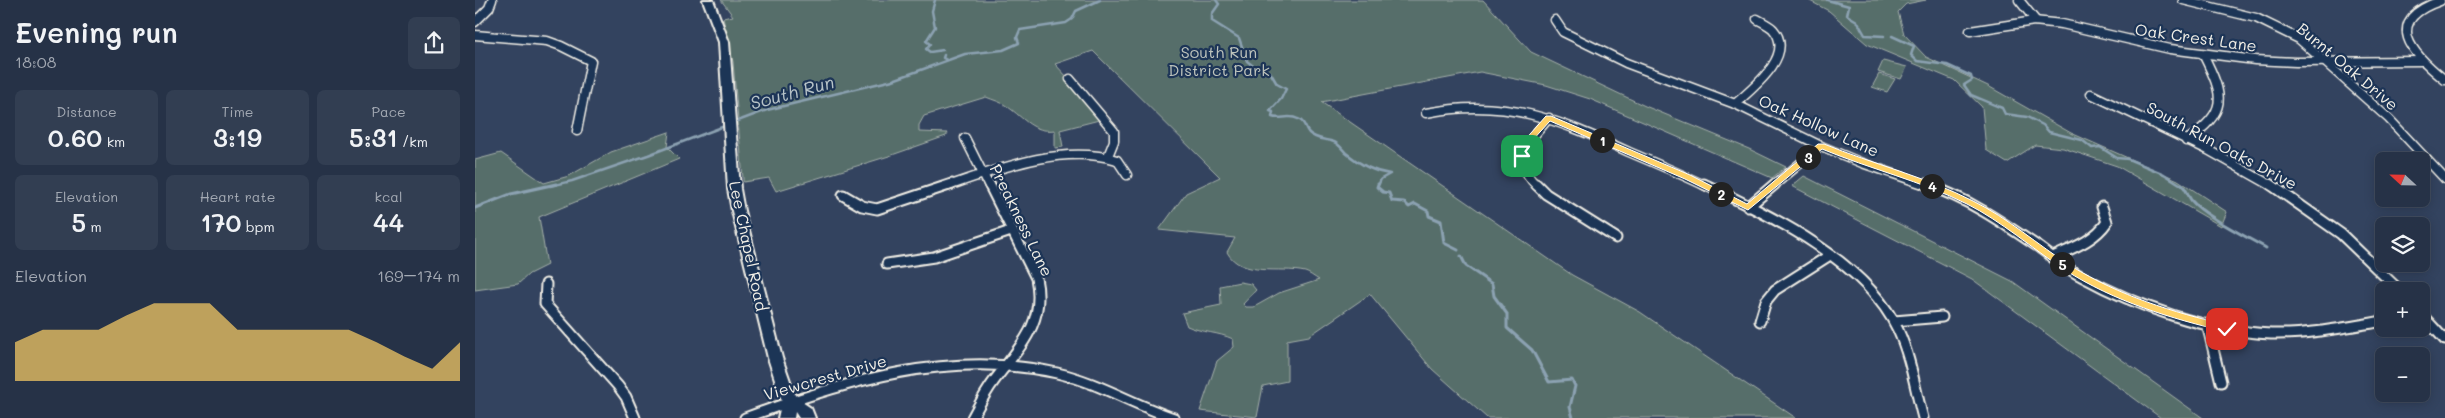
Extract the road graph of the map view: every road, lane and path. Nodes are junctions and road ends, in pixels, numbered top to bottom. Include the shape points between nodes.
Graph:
1 (493, 0) edge
2 (708, 0) edge
3 (2019, 0) edge
4 (2183, 0) edge
5 (2441, 1) edge
6 (1757, 19) dead end
7 (1555, 20) dead end
8 (2035, 21) junction
9 (475, 22) edge
10 (1970, 31) dead end
11 (475, 35) edge
12 (2203, 54) junction
13 (2326, 62) junction
14 (2422, 62) junction
15 (1070, 79) dead end
16 (2445, 80) edge
17 (2091, 94) dead end
18 (1735, 104) junction
19 (1426, 113) dead end
20 (1549, 118) junction
21 (577, 131) dead end
22 (965, 138) dead end
23 (2186, 141) junction
24 (1821, 146) junction
25 (1107, 156) junction
26 (1127, 175) dead end
27 (985, 176) junction
28 (2445, 179) edge
29 (843, 195) dead end
30 (1748, 207) junction
31 (2102, 207) dead end
32 (1011, 230) junction
33 (1616, 238) dead end
34 (1830, 255) junction
35 (2053, 257) junction
36 (887, 264) dead end
37 (2391, 282) edge
38 (546, 284) dead end
39 (1942, 317) dead end
40 (1760, 321) dead end
41 (1895, 321) junction
42 (2375, 323) edge
43 (2207, 324) junction
44 (2430, 325) edge
45 (2445, 340) edge
46 (1006, 364) junction
47 (2221, 382) dead end
48 (790, 401) junction
49 (635, 418) edge
50 (745, 418) edge
51 (786, 418) edge
52 (807, 418) edge
53 (972, 418) edge
54 (1174, 418) edge
55 (1923, 418) edge

1 - 9 street
2 - 48 main road, Lee Chapel Road via 724,42 738,211 775,358
3 - 8 street
4 - 13 street, Burnt Oak Drive via 2266,22 2293,36
5 - 14 street via 2417,10 2407,21 2407,37
6 - 18 street via 1778,32 1779,51 1767,75
7 - 18 street, Oak Hollow Lane via 1563,32 1599,51
8 - 10 street, Oak Crest Lane
8 - 12 street, Oak Crest Lane via 2072,25 2142,44
11 - 21 street via 549,42 591,61
12 - 13 street, Oak Crest Lane via 2272,62
12 - 23 street via 2219,86 2219,110 2208,125
13 - 14 street, Oak Crest Lane
13 - 28 street, Burnt Oak Drive via 2389,119
14 - 16 street
15 - 25 street via 1114,131 1115,141
17 - 23 street, South Run Oaks Drive
18 - 24 street, Oak Hollow Lane
19 - 20 street via 1453,107 1484,107
20 - 30 street
20 - 33 street via 1525,147 1522,162 1528,176 1545,194
22 - 27 street, Preakness Lane
23 - 37 street, South Run Oaks Drive via 2261,179 2318,216
24 - 30 street
24 - 35 street, Oak Hollow Lane via 1956,195
25 - 26 street via 1123,164
25 - 27 street via 1053,156
27 - 29 street via 874,210
27 - 32 street, Preakness Lane
30 - 34 street
31 - 35 street via 2107,222 2103,229
32 - 36 street via 925,260
32 - 46 street, Preakness Lane via 1036,278 1041,299 1034,325
34 - 40 street via 1775,290 1768,297
34 - 41 street via 1865,282
35 - 43 street, Oak Hollow Lane via 2080,276 2121,296 2165,313
38 - 49 street via 545,304 618,386
39 - 41 street
41 - 55 street via 1906,348
42 - 43 street, Oak Hollow Lane via 2292,334 2248,332
43 - 47 street
44 - 45 street
46 - 48 street, Viewcrest Drive via 904,370
46 - 53 street, Preakness Lane
46 - 54 street, Viewcrest Drive via 1075,378
48 - 50 street, Viewcrest Drive
48 - 51 main road
48 - 52 main road, Lee Chapel Road via 806,412

